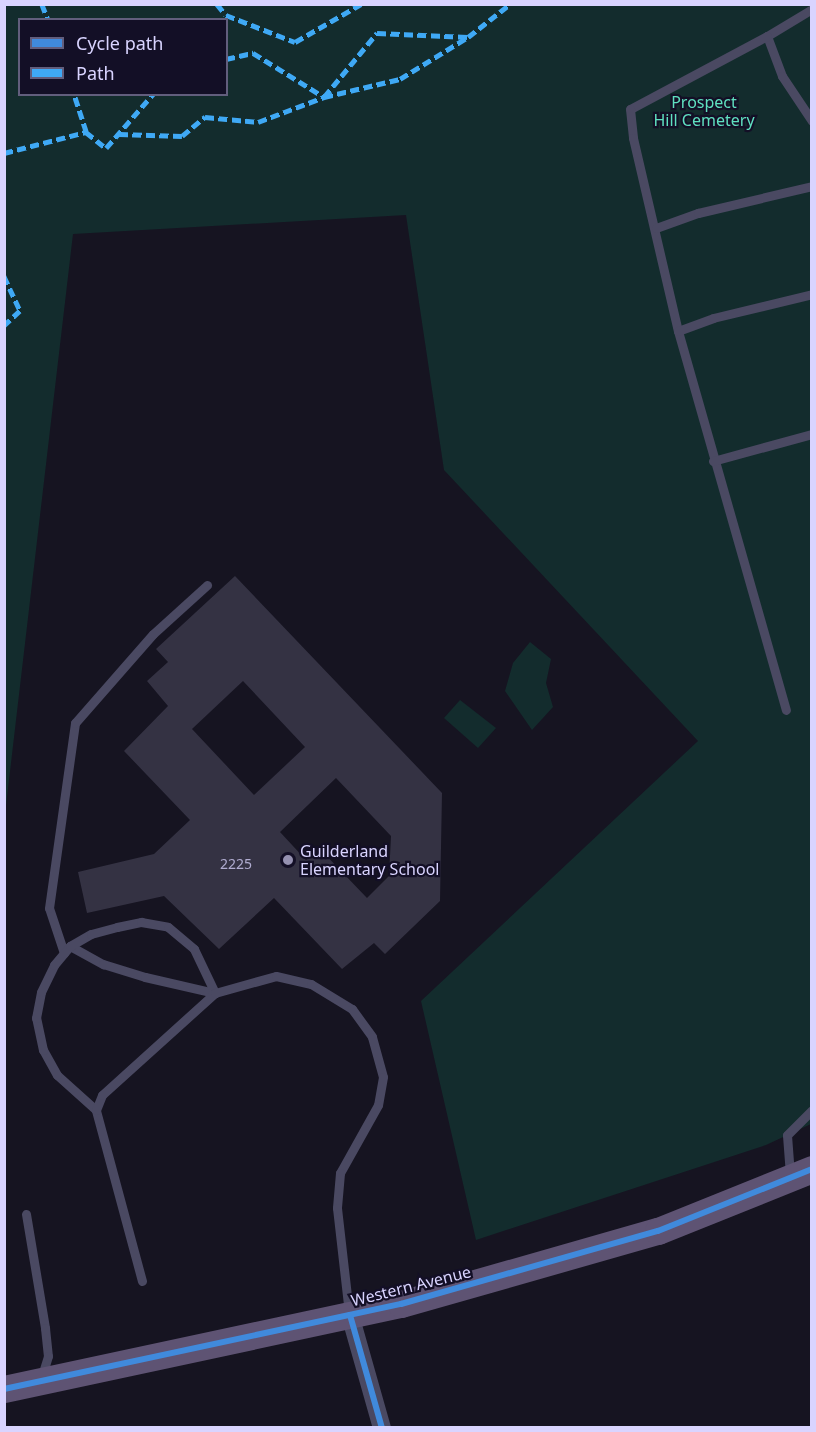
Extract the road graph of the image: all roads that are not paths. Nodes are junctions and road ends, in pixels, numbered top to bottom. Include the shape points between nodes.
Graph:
1 (812, 9) edge
2 (767, 36) junction
3 (812, 121) edge
4 (812, 186) edge
5 (656, 228) junction
6 (812, 294) edge
7 (678, 331) junction
8 (812, 434) edge
9 (713, 460) junction
10 (207, 585) dead end
11 (786, 710) dead end
12 (67, 950) junction
13 (215, 993) junction
14 (96, 1110) junction
15 (812, 1110) edge
16 (801, 1174) edge
17 (26, 1215) dead end
18 (142, 1281) dead end
19 (350, 1315) junction
20 (39, 1381) junction
21 (4, 1389) edge
22 (382, 1428) edge

1 - 2 lane
2 - 3 lane via 782,76
2 - 5 lane via 630,109 633,138
4 - 5 lane via 698,213
5 - 7 lane
6 - 7 lane via 713,318
7 - 9 lane
8 - 9 lane
9 - 11 lane
10 - 12 lane via 153,634 75,723 49,908
12 - 13 lane via 134,974
12 - 13 lane via 92,934 117,927 141,922 168,927 194,949
12 - 14 lane via 41,992 36,1018 43,1050 57,1075
13 - 14 lane via 102,1095
13 - 19 lane via 276,976 311,984 352,1008 372,1036 383,1077 378,1105 340,1173 337,1209
14 - 18 lane
15 - 16 lane via 787,1135
16 - 19 main road, Western Avenue via 658,1231
17 - 20 lane via 48,1356
19 - 20 main road, Western Avenue
19 - 22 street
20 - 21 main road, Western Avenue

